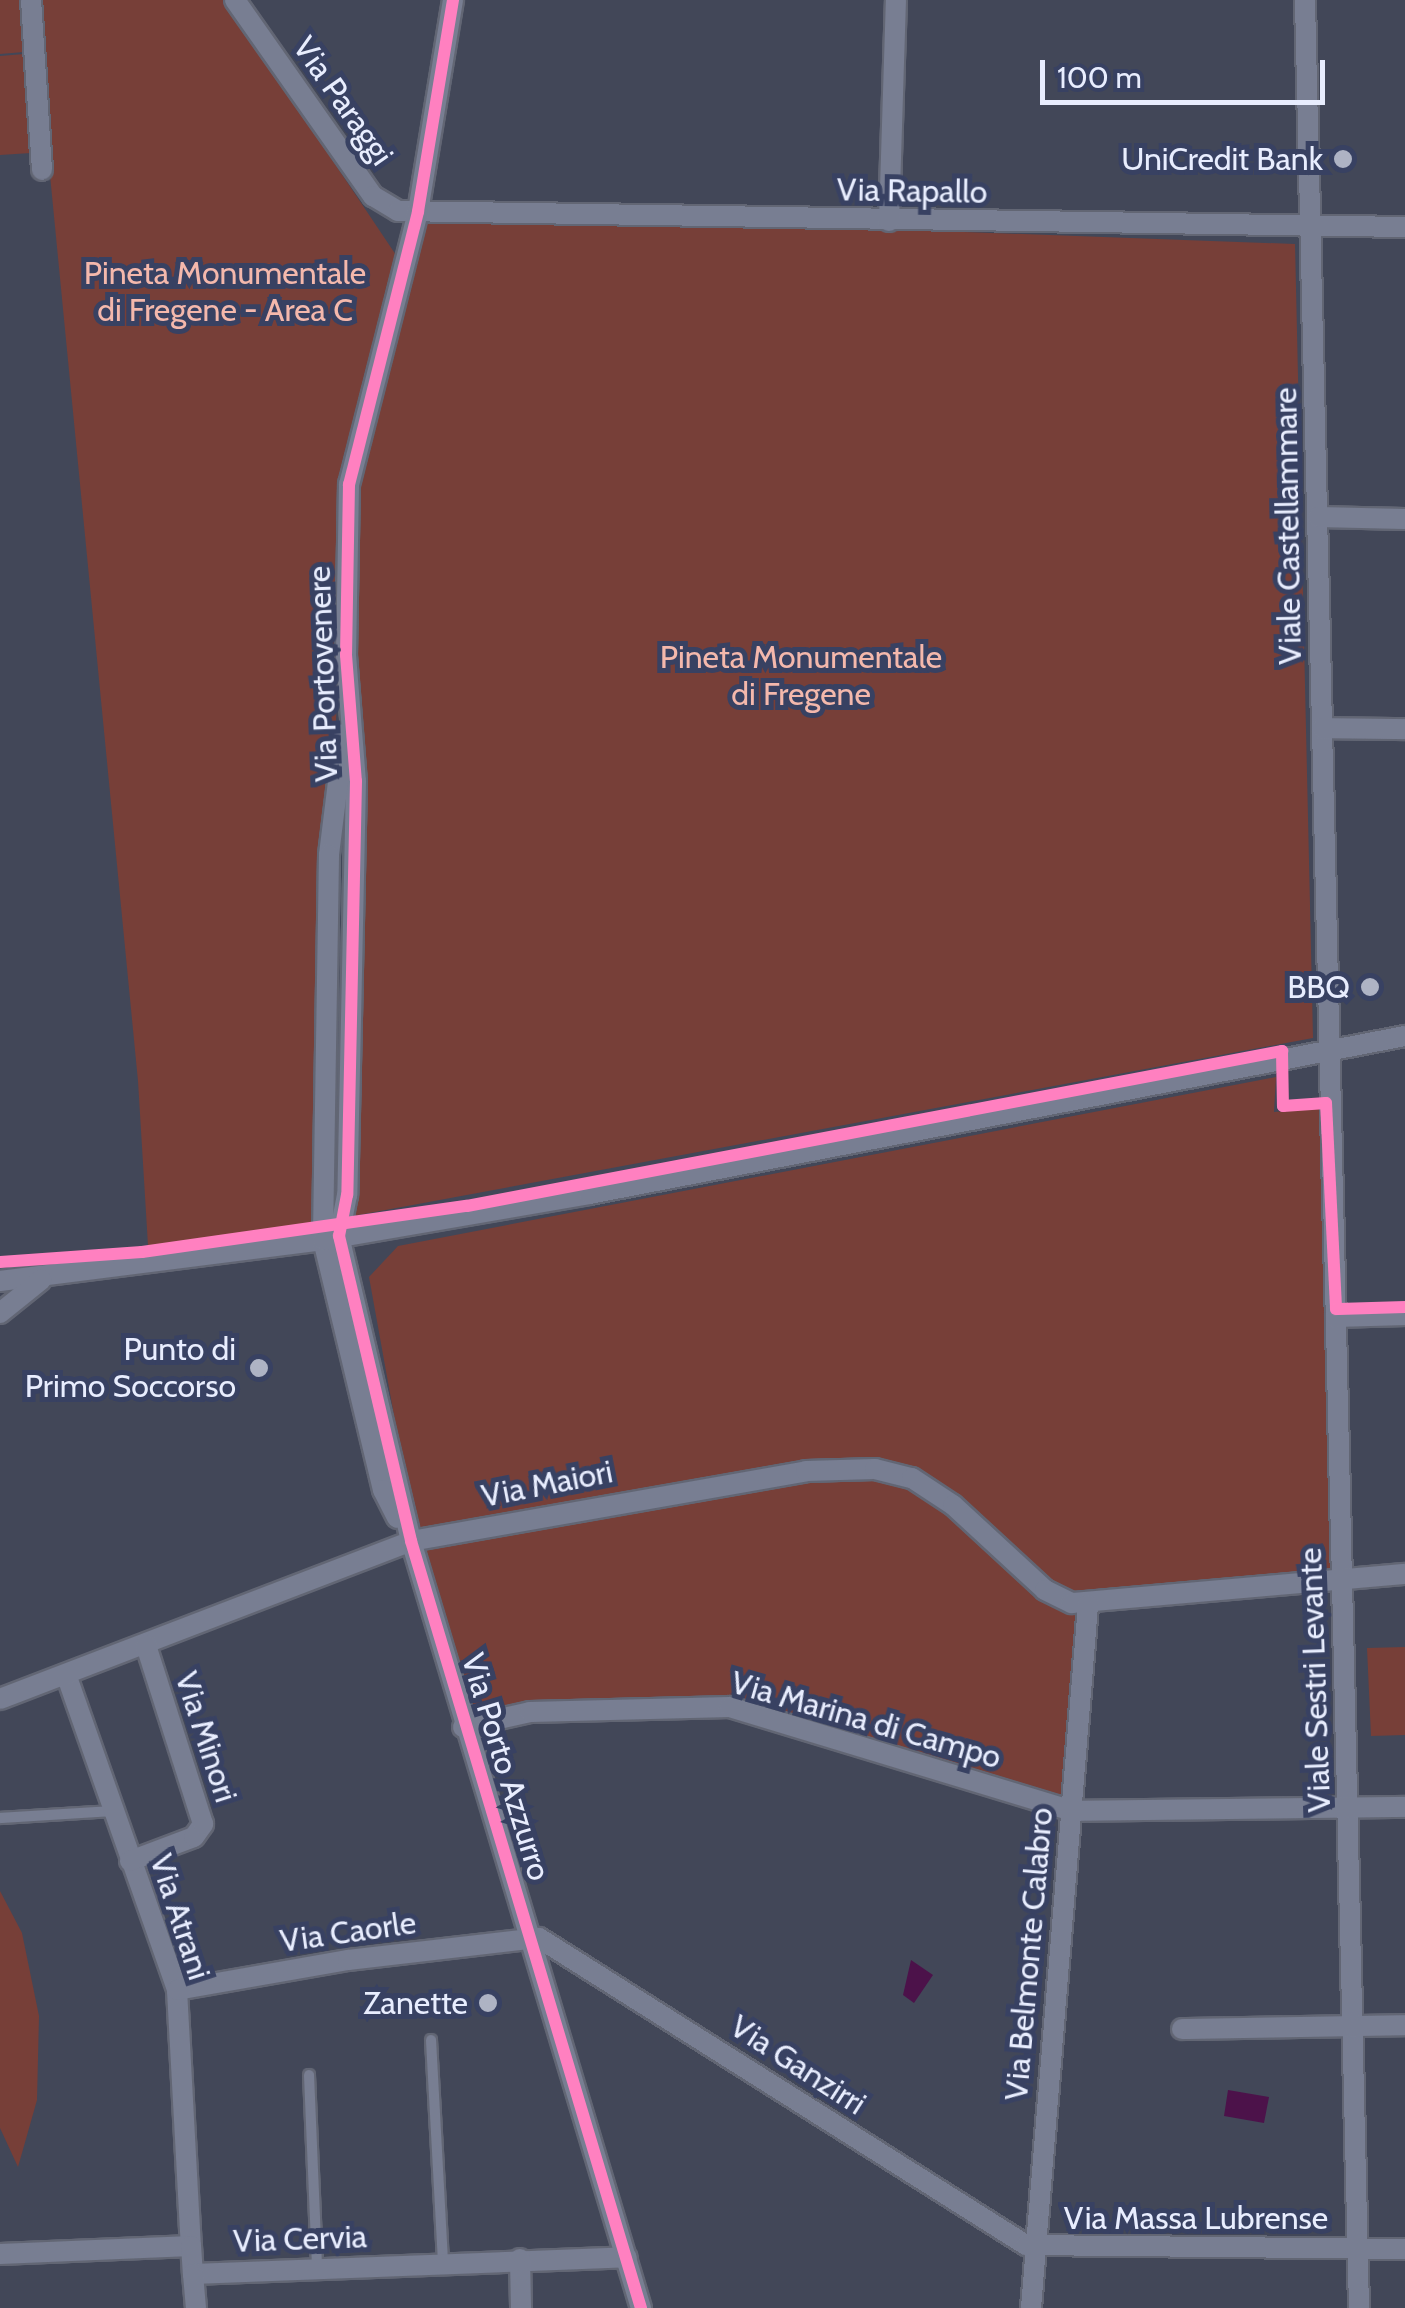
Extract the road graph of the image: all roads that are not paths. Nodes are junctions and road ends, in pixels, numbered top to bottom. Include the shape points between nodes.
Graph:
1 (31, 0) edge
2 (235, 0) edge
3 (454, 0) edge
4 (896, 0) edge
5 (1305, 0) edge
6 (42, 170) dead end
7 (418, 212) junction
8 (889, 221) junction
9 (1312, 225) junction
10 (1405, 227) edge
11 (1318, 517) junction
12 (1405, 519) edge
13 (1322, 728) junction
14 (1405, 730) edge
15 (1405, 1036) edge
16 (1333, 1050) junction
17 (331, 1238) junction
18 (41, 1280) junction
19 (0, 1281) edge
20 (0, 1300) edge
21 (0, 1313) edge
22 (1405, 1315) edge
23 (1336, 1317) junction
24 (411, 1542) junction
25 (1405, 1574) edge
26 (1342, 1575) junction
27 (1088, 1605) junction
28 (146, 1645) junction
29 (67, 1677) junction
30 (0, 1699) edge
31 (464, 1727) junction
32 (1405, 1807) edge
33 (1349, 1809) junction
34 (112, 1811) junction
35 (1072, 1811) junction
36 (0, 1818) edge
37 (130, 1861) junction
38 (528, 1937) junction
39 (176, 1990) junction
40 (1353, 2024) junction
41 (1405, 2024) edge
42 (1182, 2029) dead end
43 (431, 2040) dead end
44 (309, 2075) dead end
45 (191, 2246) junction
46 (1034, 2247) junction
47 (1358, 2250) junction
48 (1405, 2250) edge
49 (0, 2254) edge
50 (628, 2257) junction
51 (520, 2259) junction
52 (443, 2263) junction
53 (317, 2268) junction
54 (194, 2274) junction
55 (639, 2305) edge
56 (196, 2308) edge
57 (522, 2308) edge
58 (1034, 2308) edge
59 (1359, 2308) edge

1 - 6 street
2 - 7 street, Via Paraggi via 376,199
3 - 7 street, Via Portovenere
4 - 8 street
5 - 9 street, Viale Castellammare
7 - 8 street, Via Rapallo
7 - 17 street, Via Portovenere via 349,484 344,568 356,781 347,1195
8 - 9 street, Via Rapallo
9 - 10 street, Via Rapallo
9 - 11 street, Viale Castellammare
11 - 12 street
11 - 13 street, Viale Castellammare
13 - 14 street
13 - 16 street, Viale Castellammare
15 - 16 street
16 - 17 street
16 - 23 street, Viale Sestri Levante
17 - 18 street
17 - 24 street, Via Porto Azzurro
18 - 19 street
18 - 20 street
18 - 21 street
22 - 23 street
23 - 26 street, Viale Sestri Levante
24 - 27 street, Via Maiori via 749,1478 875,1469 934,1490 1045,1590
24 - 28 street, Via Maiori
24 - 31 street, Via Porto Azzurro
25 - 26 street
26 - 27 street
26 - 33 street, Viale Sestri Levante
27 - 35 street, Via Belmonte Calabro
28 - 29 street, Via Maiori
28 - 37 street, Via Minori via 202,1824 194,1836
29 - 30 street, Via Maiori
29 - 34 street, Via Atrani
31 - 35 street, Via Marina di Campo via 530,1712 730,1706
31 - 38 street, Via Porto Azzurro
32 - 33 street, Via Marina di Campo
33 - 35 street, Via Marina di Campo
33 - 40 street, Viale Sestri Levante
34 - 36 lane
34 - 37 street, Via Atrani
35 - 46 street, Via Belmonte Calabro
37 - 39 street, Via Atrani
38 - 39 street, Via Caorle
38 - 46 street, Via Ganzirri via 552,1942
38 - 50 street, Via Porto Azzurro
39 - 45 street, Via Atrani
40 - 41 street
40 - 42 street
40 - 47 street, Viale Sestri Levante
43 - 52 lane
44 - 53 lane
45 - 49 street, Via Cervia
45 - 54 street, Via Cervia
46 - 47 street, Via Massa Lubrense
46 - 58 street, Via Belmonte Calabro
47 - 48 street, Via Massa Lubrense
47 - 59 street, Viale Sestri Levante
50 - 51 street, Via Cervia
50 - 55 street, Via Porto Azzurro
51 - 52 street, Via Cervia
51 - 57 street
52 - 53 street, Via Cervia
53 - 54 street, Via Cervia
54 - 56 street

